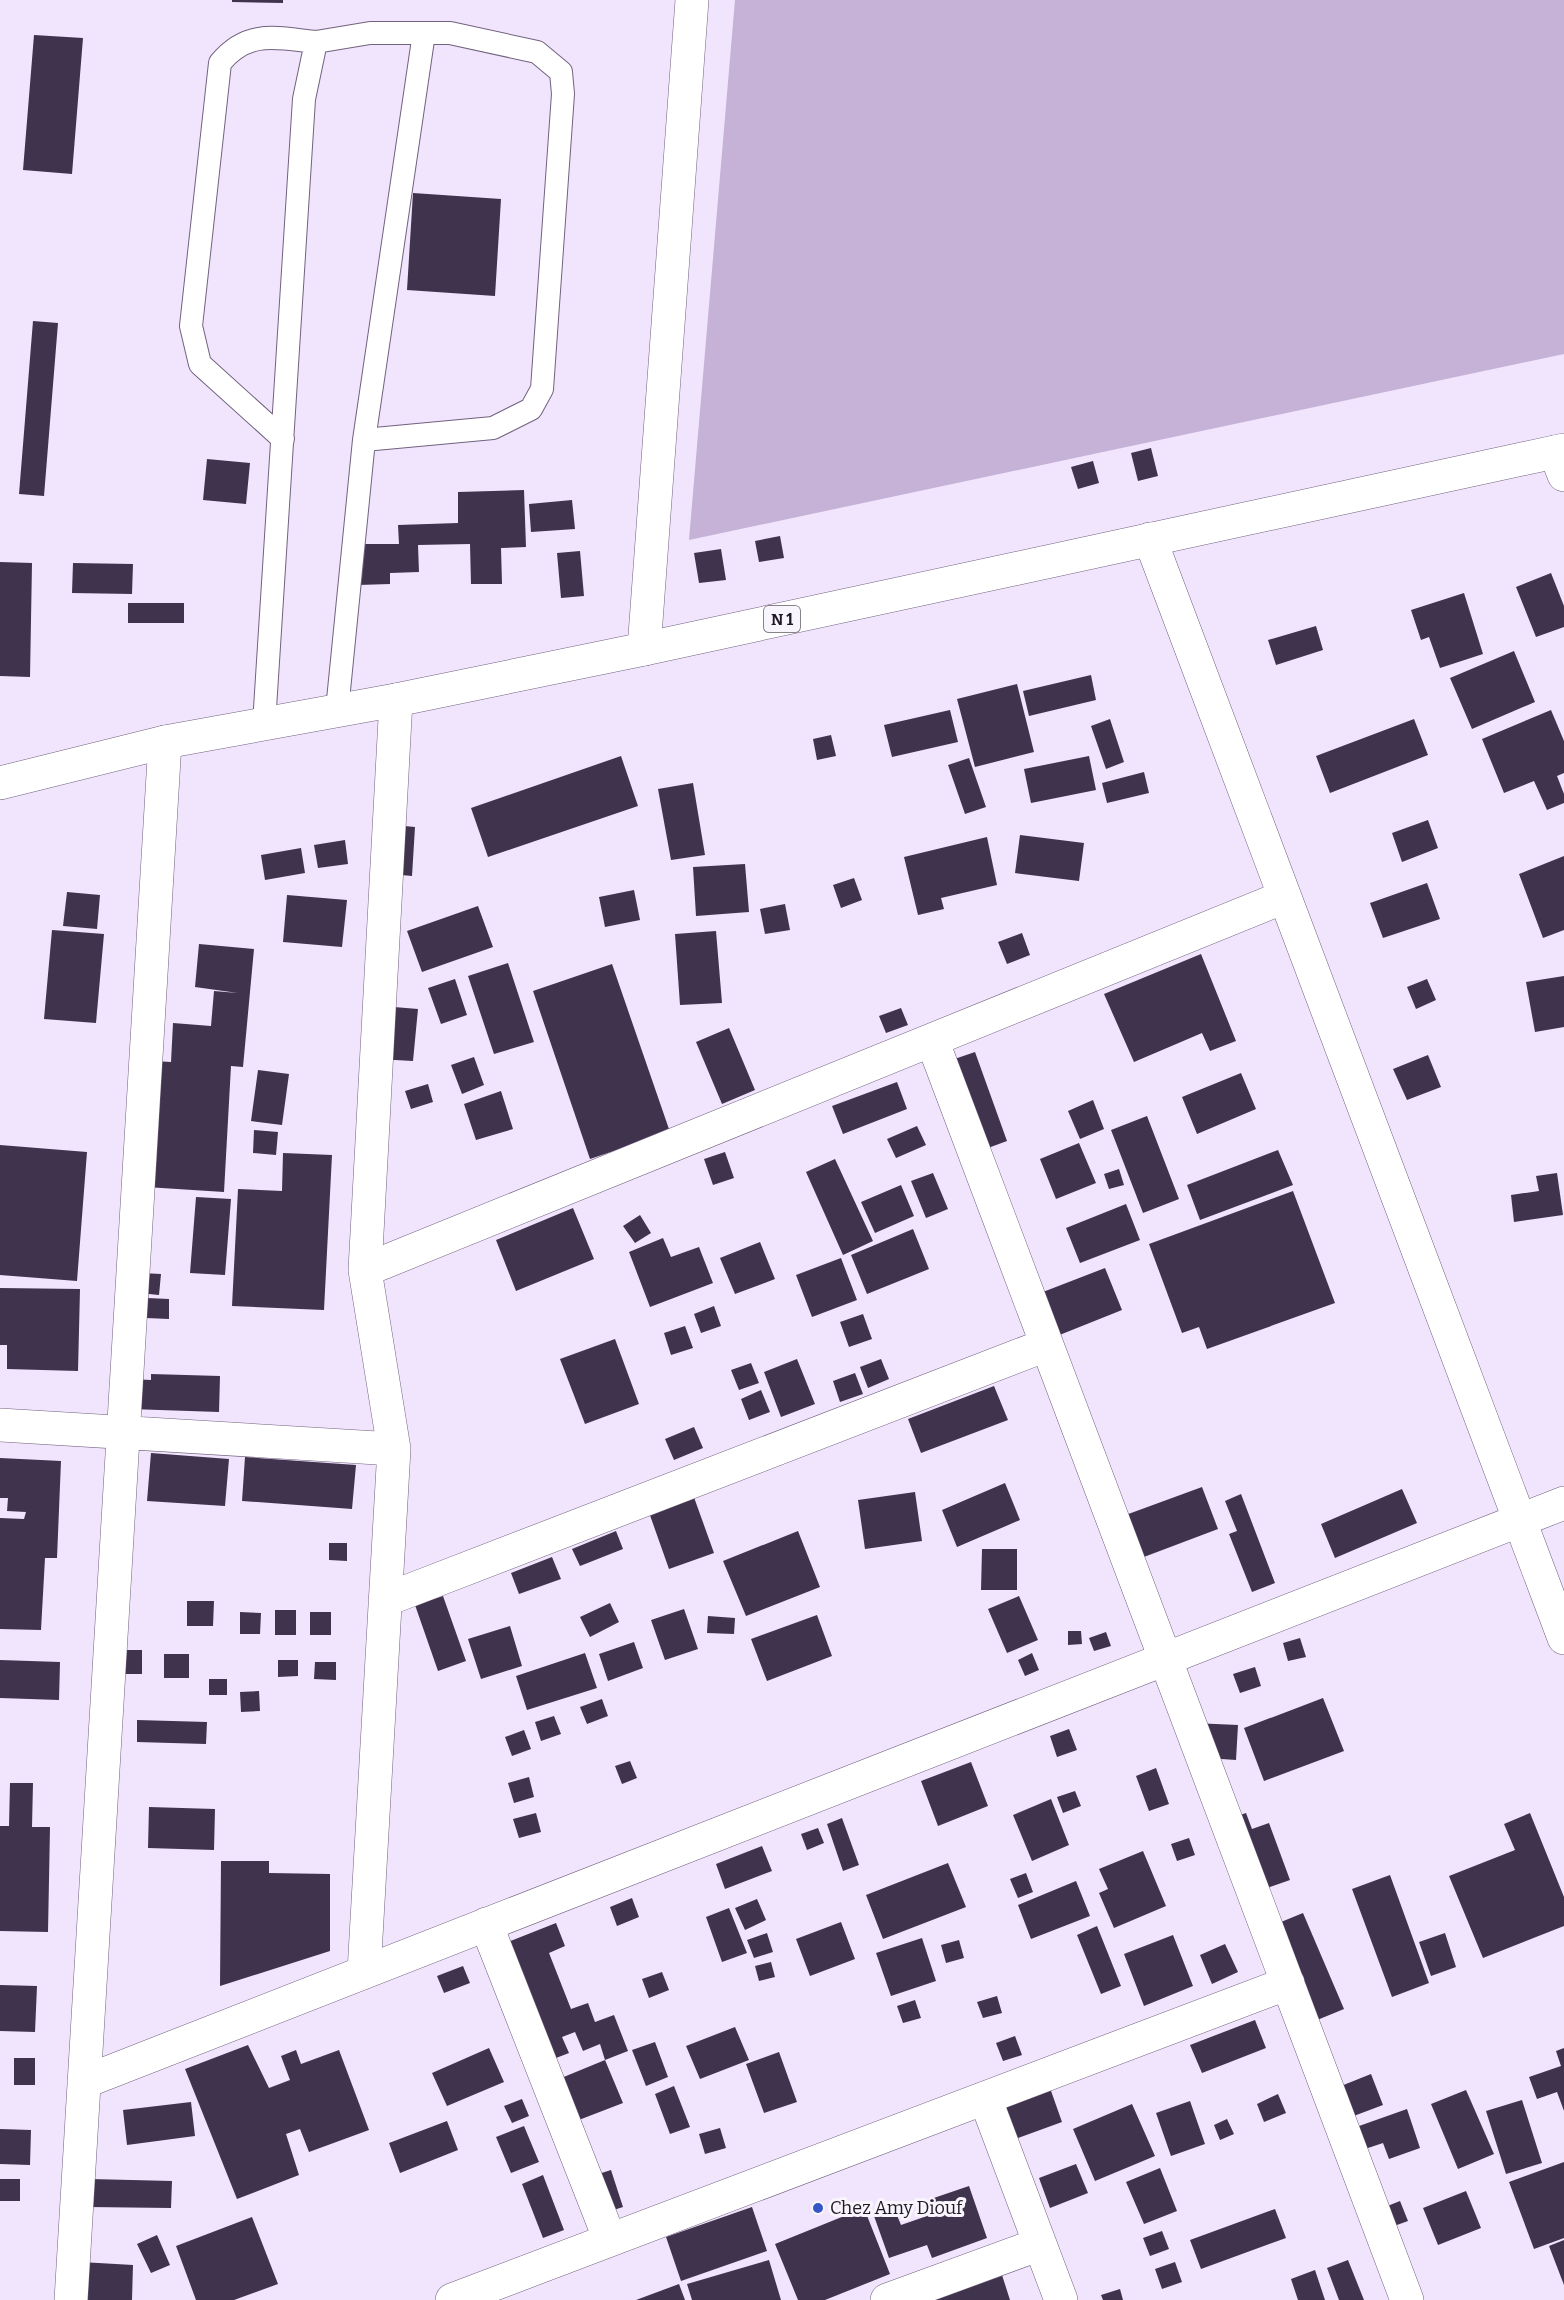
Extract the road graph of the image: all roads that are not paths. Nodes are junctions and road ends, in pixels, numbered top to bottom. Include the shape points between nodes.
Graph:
1 (692, 0) edge
2 (424, 33) junction
3 (316, 42) junction
4 (283, 439) junction
5 (364, 440) junction
6 (1561, 459) edge
7 (1150, 539) junction
8 (644, 649) junction
9 (396, 700) junction
10 (337, 710) junction
11 (264, 724) junction
12 (165, 742) junction
13 (0, 783) edge
14 (1284, 897) junction
15 (932, 1040) junction
16 (365, 1270) junction
17 (1046, 1345) junction
18 (0, 1425) edge
19 (123, 1432) junction
20 (394, 1449) junction
21 (1564, 1503) edge
22 (1520, 1520) junction
23 (386, 1600) junction
24 (1564, 1638) edge
25 (1165, 1660) junction
26 (486, 1924) junction
27 (364, 1972) junction
28 (1287, 1983) junction
29 (84, 2082) junction
30 (985, 2098) junction
31 (610, 2240) junction
32 (1040, 2244) junction
33 (71, 2300) edge
34 (452, 2300) edge
35 (887, 2300) edge
36 (1061, 2300) edge
37 (1407, 2300) edge

1 - 8 main road
2 - 3 lane via 370,33
2 - 5 lane
2 - 5 lane via 450,33 537,52 561,72 563,94 542,389 531,409 493,428
3 - 4 lane via 304,99
3 - 4 lane via 266,37 233,47 220,63 191,326 200,364
4 - 11 lane
5 - 10 lane
6 - 7 main road, N 1
7 - 8 main road, N 1
7 - 14 main road
8 - 9 main road, N 1
9 - 10 main road, N 1
9 - 16 main road
10 - 11 main road, N 1
11 - 12 main road, N 1
12 - 13 main road, N 1
12 - 19 main road
14 - 15 main road
14 - 22 main road
15 - 16 main road
15 - 17 main road
16 - 20 main road
17 - 23 main road
17 - 25 main road
18 - 19 main road
19 - 20 main road
19 - 29 main road
20 - 23 main road
21 - 22 main road
22 - 24 main road
22 - 25 main road
23 - 27 main road
25 - 26 main road
25 - 28 main road
26 - 27 main road
26 - 31 main road
27 - 29 main road
28 - 30 main road
28 - 37 main road
29 - 33 main road
30 - 31 main road
30 - 32 main road
31 - 34 main road
32 - 35 main road
32 - 36 main road

